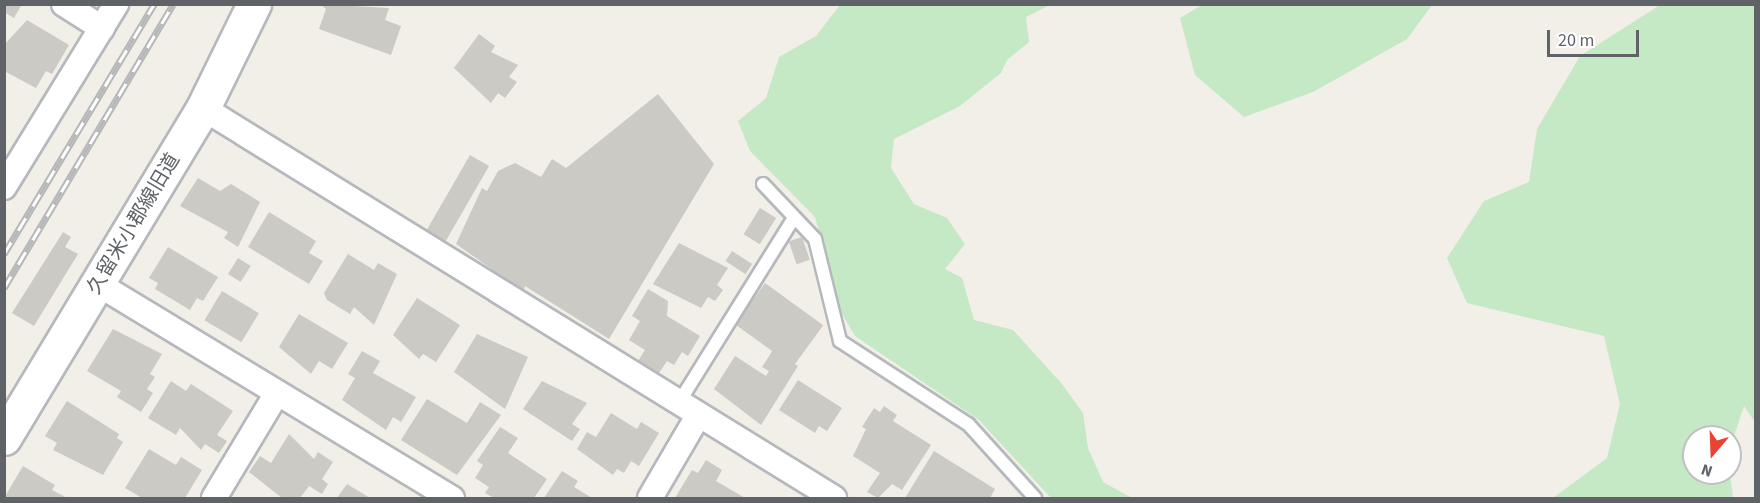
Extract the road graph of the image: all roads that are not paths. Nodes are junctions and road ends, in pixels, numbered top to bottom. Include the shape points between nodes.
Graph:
1 (64, 4) edge
2 (116, 4) edge
3 (254, 4) edge
4 (102, 28) junction
5 (202, 108) junction
6 (763, 184) dead end
7 (4, 187) edge
8 (794, 218) junction
9 (98, 284) junction
10 (277, 393) junction
11 (688, 410) junction
12 (4, 438) edge
13 (444, 496) edge
14 (214, 498) edge
15 (650, 498) edge
16 (834, 498) edge
17 (1035, 498) edge

1 - 4 street
2 - 4 street
3 - 5 street, 久留米小郡線旧道
4 - 7 street
5 - 9 street, 久留米小郡線旧道
5 - 11 street
6 - 8 lane
8 - 11 lane
8 - 17 lane via 815,239 840,341 968,424
9 - 10 street
9 - 12 street, 久留米小郡線旧道
10 - 13 street
10 - 14 street
11 - 15 street
11 - 16 street

